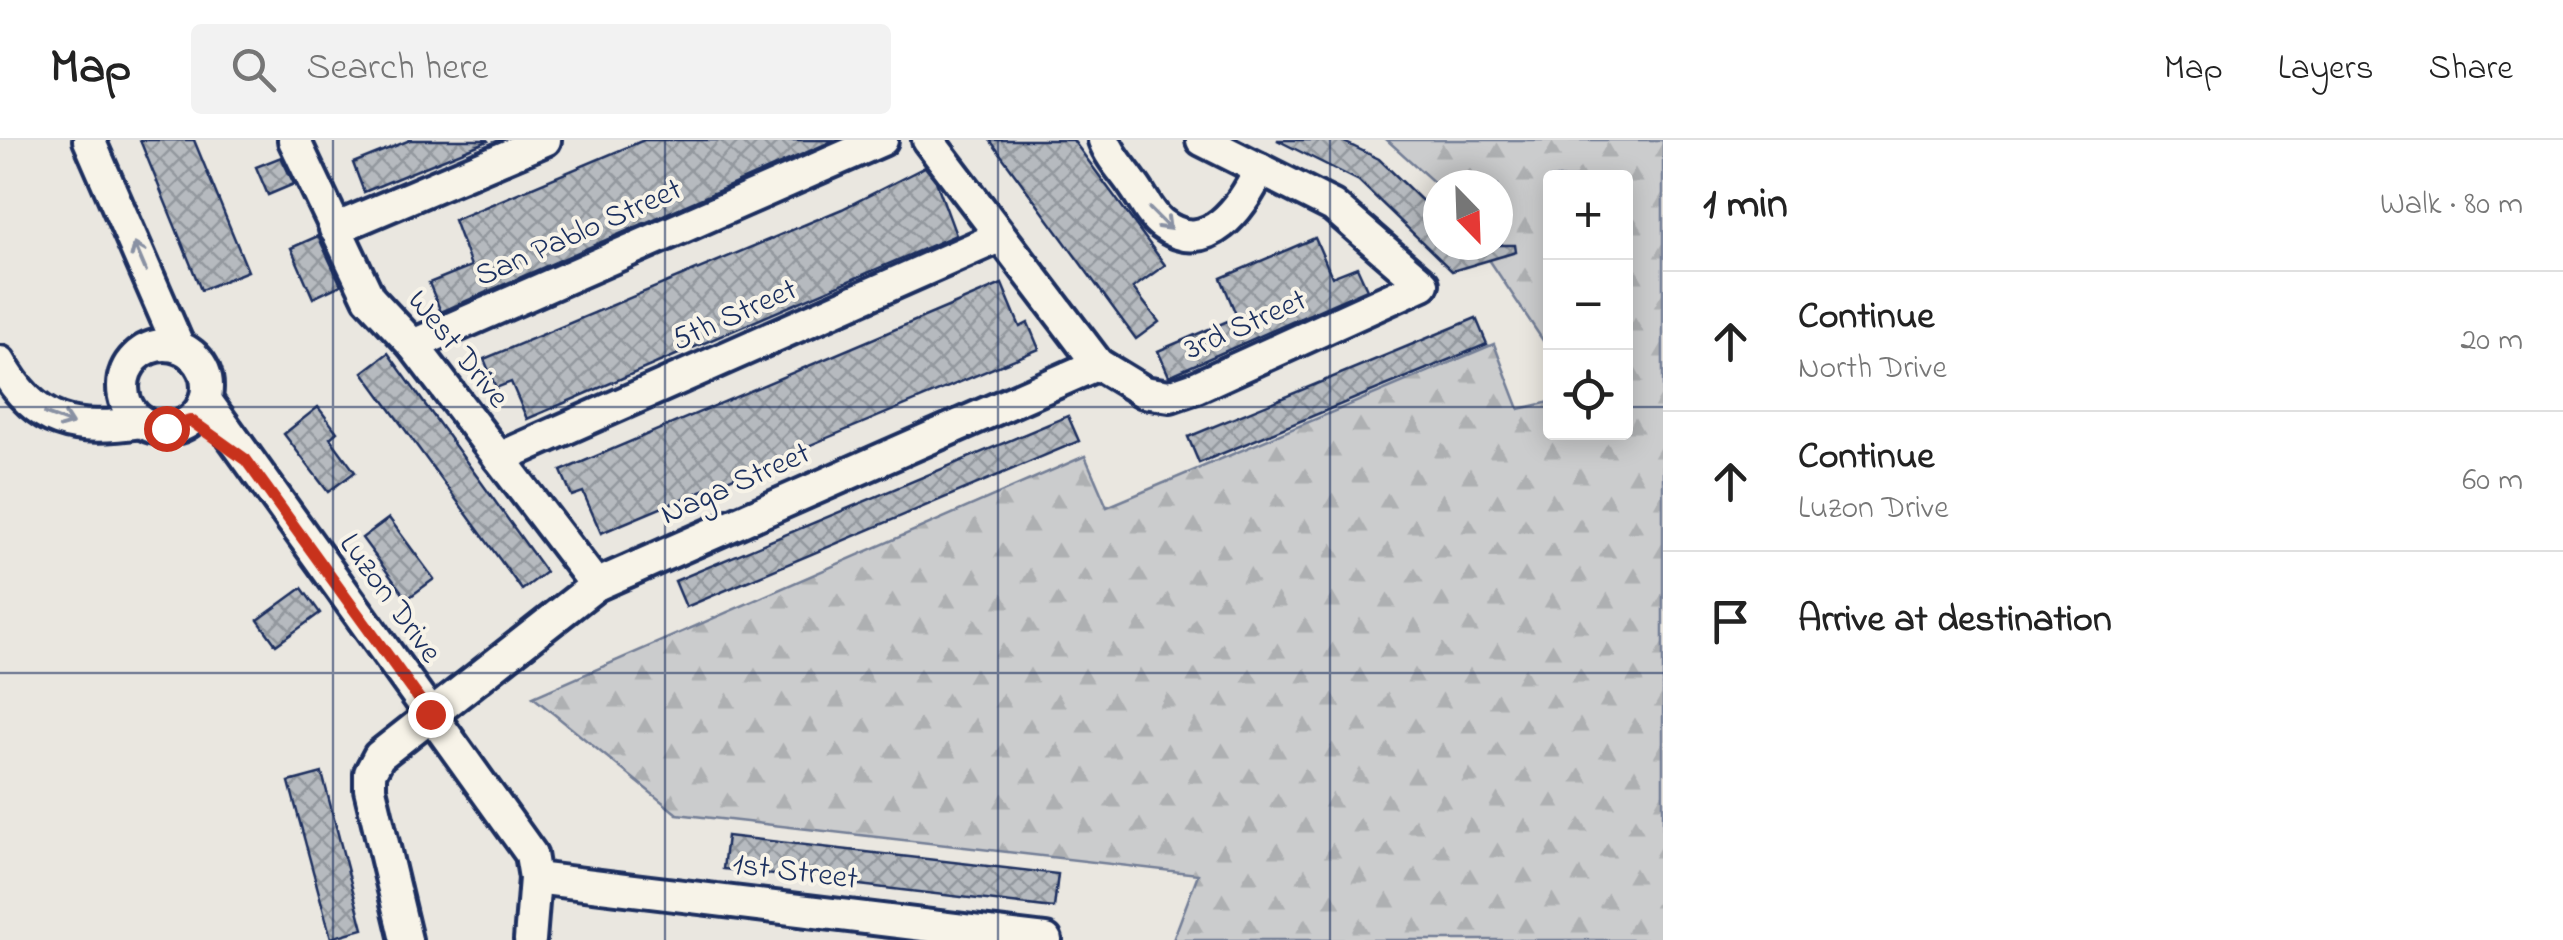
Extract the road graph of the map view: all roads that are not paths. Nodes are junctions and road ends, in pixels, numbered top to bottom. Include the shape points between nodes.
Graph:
1 (89, 140) edge
2 (294, 140) edge
3 (545, 140) edge
4 (882, 140) edge
5 (928, 140) edge
6 (1104, 140) edge
7 (1202, 140) edge
8 (1260, 169) junction
9 (335, 230) junction
10 (999, 238) junction
11 (414, 345) junction
12 (179, 347) junction
13 (0, 362) edge
14 (1098, 364) junction
15 (198, 410) junction
16 (142, 422) junction
17 (499, 458) junction
18 (596, 584) junction
19 (430, 714) junction
20 (535, 878) junction
21 (406, 940) edge
22 (530, 940) edge
23 (1046, 940) edge

12 -> 1 street
2 - 9 street, West Drive
3 - 9 street
4 - 11 street, San Pablo Street
5 - 10 street
6 -> 8 street via 1158,222 1180,236 1202,234 1225,221 1243,205
7 - 8 street
8 - 14 street, 3rd Street via 1333,206 1422,284 1170,396 1144,392
9 - 11 street, West Drive via 369,298
10 - 14 street
10 - 17 street, 5th Street
11 - 17 street, West Drive
12 - 15 street via 206,374
12 - 16 street via 152,346 130,362 123,388
13 -> 16 street via 28,402 58,422 97,429
14 - 18 street, Naga Street
15 - 16 street via 166,428
15 - 19 street, Luzon Drive via 246,460
17 - 18 street, West Drive
18 - 19 street, Naga Street
19 - 20 street, Luzon Drive via 531,854
19 - 21 street, Naga Street via 379,756 370,773
20 - 22 street, Luzon Drive
20 - 23 street, 1st Street

